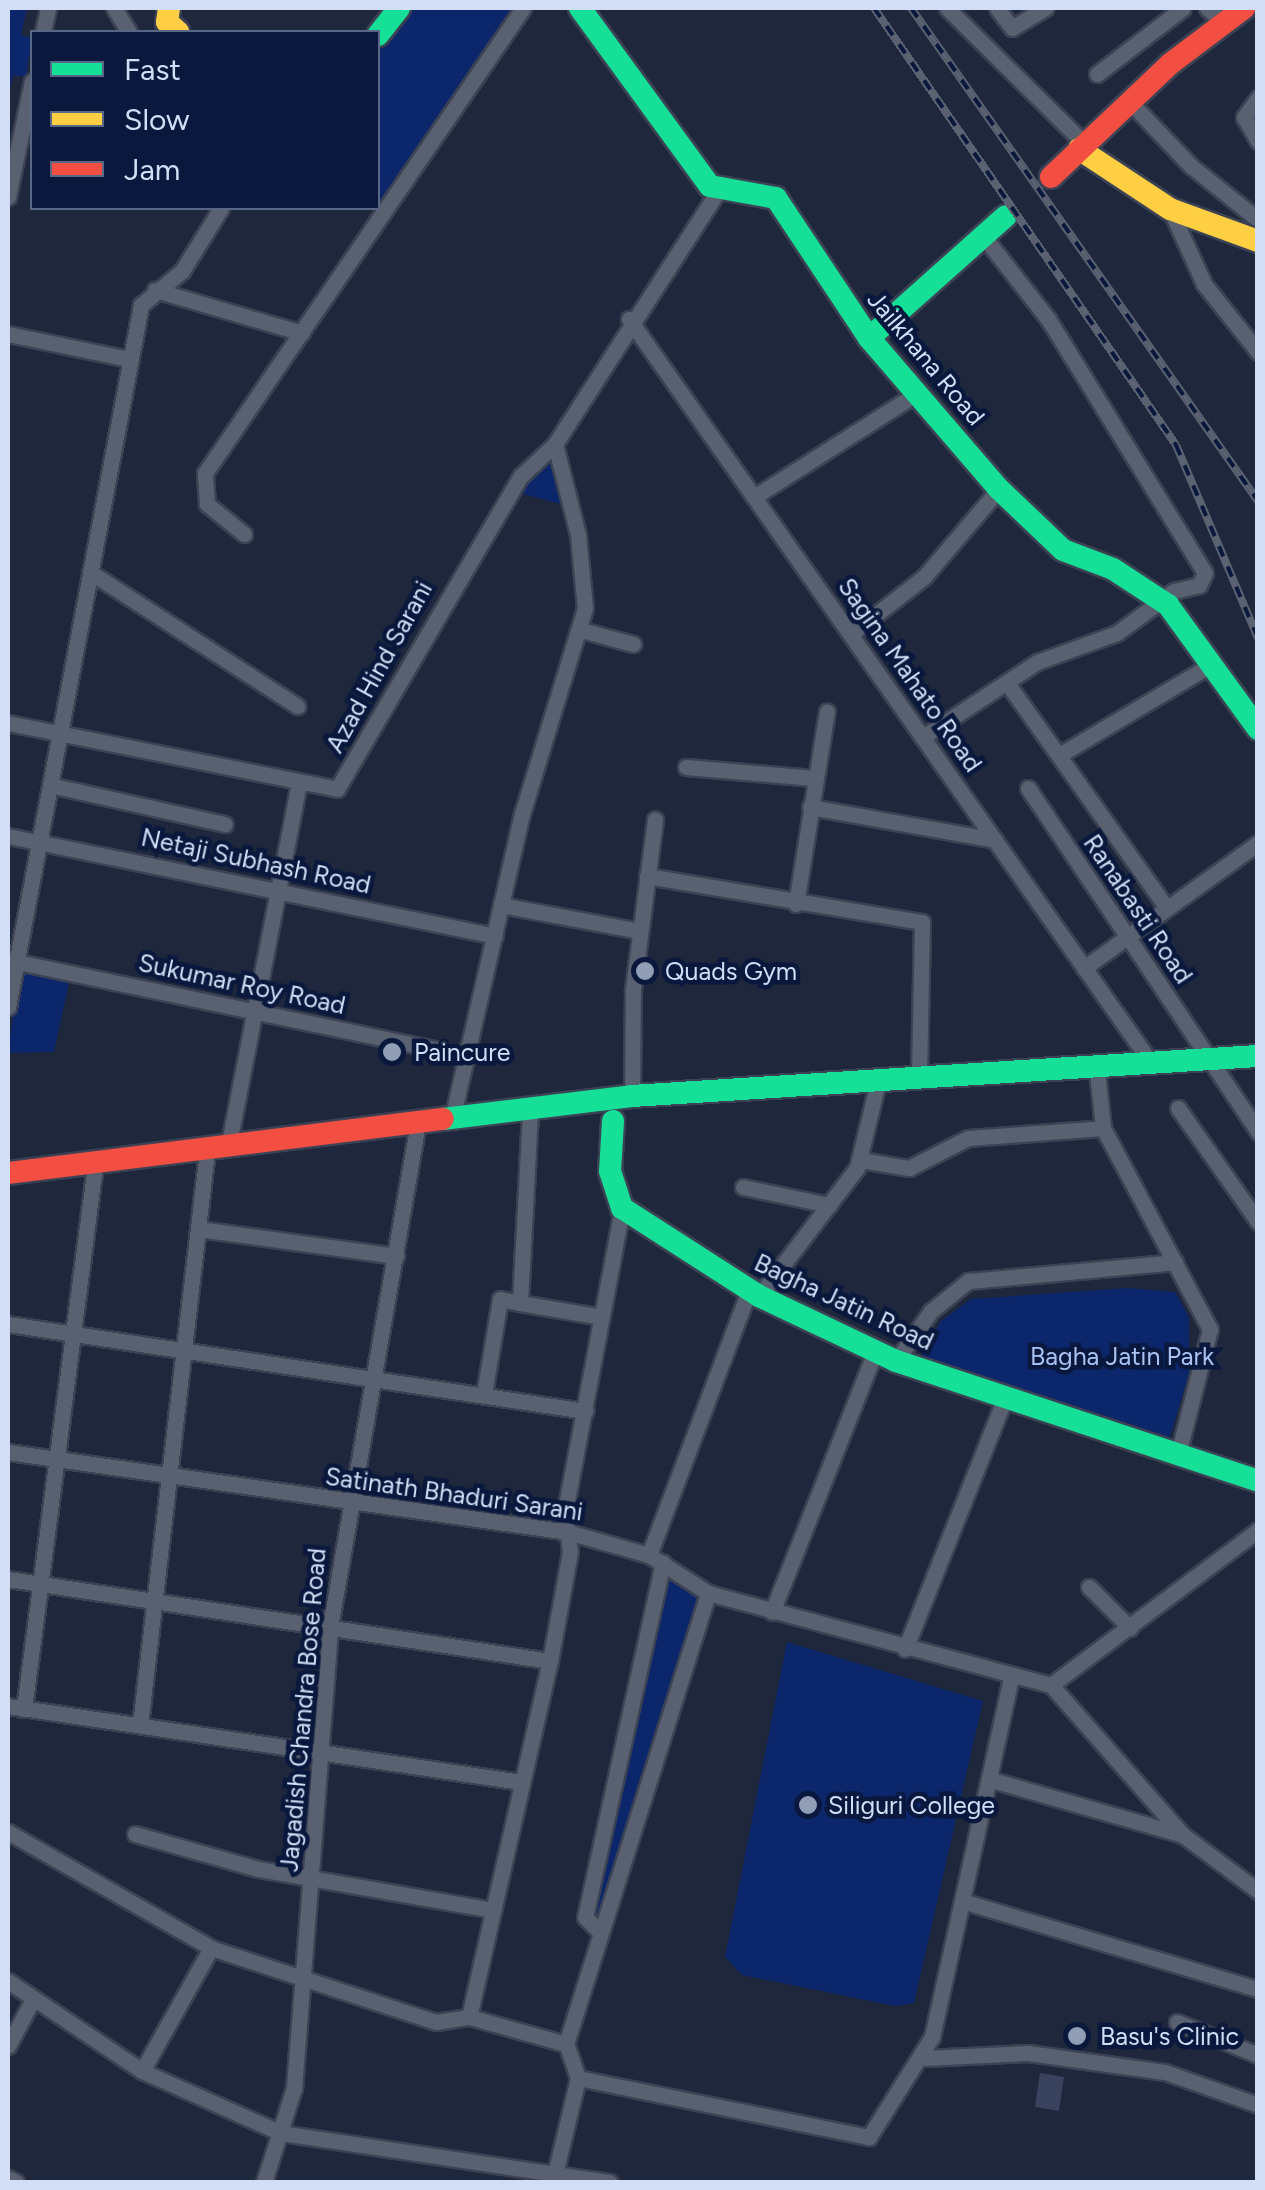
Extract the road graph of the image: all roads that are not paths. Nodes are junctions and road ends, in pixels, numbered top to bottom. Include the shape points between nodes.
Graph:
1 (114, 8) edge
2 (169, 8) edge
3 (399, 8) edge
4 (523, 8) edge
5 (580, 8) edge
6 (947, 8) edge
7 (996, 8) edge
8 (1184, 8) edge
9 (1244, 8) edge
10 (1036, 10) edge
11 (1216, 15) edge
12 (129, 30) edge
13 (176, 30) edge
14 (380, 32) edge
15 (1097, 74) dead end
16 (30, 90) edge
17 (1258, 98) edge
18 (1130, 102) junction
19 (1258, 141) edge
20 (1081, 146) junction
21 (1051, 178) dead end
22 (718, 191) junction
23 (8, 197) edge
24 (1170, 209) junction
25 (220, 210) edge
26 (1006, 216) dead end
27 (1254, 228) edge
28 (981, 234) junction
29 (154, 290) junction
30 (630, 320) junction
31 (302, 333) junction
32 (8, 334) edge
33 (869, 338) junction
34 (1258, 352) edge
35 (129, 360) junction
36 (916, 393) junction
37 (555, 444) junction
38 (999, 489) junction
39 (754, 497) junction
40 (244, 534) dead end
41 (90, 572) junction
42 (1162, 601) junction
43 (582, 630) junction
44 (851, 634) junction
45 (633, 644) dead end
46 (1212, 664) junction
47 (1007, 683) junction
48 (298, 706) dead end
49 (827, 711) dead end
50 (8, 723) edge
51 (1258, 729) edge
52 (58, 734) junction
53 (923, 737) junction
54 (1061, 754) junction
55 (686, 767) dead end
56 (814, 778) junction
57 (298, 782) junction
58 (50, 785) junction
59 (1028, 788) dead end
60 (810, 807) junction
61 (655, 819) dead end
62 (225, 824) dead end
63 (8, 836) edge
64 (996, 840) junction
65 (38, 842) junction
66 (1258, 843) edge
67 (647, 876) junction
68 (277, 891) junction
69 (500, 904) junction
70 (796, 904) junction
71 (1167, 908) junction
72 (640, 931) junction
73 (495, 936) junction
74 (1125, 938) junction
75 (12, 960) edge
76 (1084, 968) junction
77 (8, 1007) edge
78 (254, 1013) junction
79 (467, 1056) junction
80 (1258, 1056) edge
81 (1206, 1058) junction
82 (1149, 1060) junction
83 (1096, 1062) junction
84 (919, 1074) junction
85 (879, 1078) junction
86 (632, 1096) junction
87 (588, 1102) junction
88 (1178, 1108) dead end
89 (530, 1110) junction
90 (452, 1119) junction
91 (613, 1121) junction
92 (418, 1123) junction
93 (1103, 1128) junction
94 (1258, 1132) edge
95 (218, 1149) junction
96 (860, 1160) junction
97 (95, 1165) junction
98 (8, 1173) edge
99 (743, 1187) dead end
100 (828, 1205) junction
101 (622, 1208) junction
102 (1258, 1222) edge
103 (199, 1228) junction
104 (396, 1256) junction
105 (1175, 1262) junction
106 (754, 1293) junction
107 (520, 1302) junction
108 (602, 1318) junction
109 (8, 1324) edge
110 (74, 1334) junction
111 (185, 1350) junction
112 (886, 1357) junction
113 (372, 1378) junction
114 (484, 1394) junction
115 (1006, 1398) junction
116 (585, 1411) junction
117 (8, 1452) edge
118 (1178, 1454) junction
119 (57, 1458) junction
120 (170, 1475) junction
121 (1258, 1481) edge
122 (348, 1505) junction
123 (1258, 1530) edge
124 (568, 1532) junction
125 (656, 1559) junction
126 (8, 1580) edge
127 (41, 1584) junction
128 (1090, 1587) dead end
129 (708, 1593) junction
130 (155, 1600) junction
131 (772, 1612) junction
132 (330, 1626) junction
133 (1130, 1628) junction
134 (905, 1650) junction
135 (550, 1661) junction
136 (1011, 1679) junction
137 (1050, 1685) junction
138 (16, 1707) edge
139 (140, 1726) junction
140 (323, 1753) junction
141 (989, 1779) junction
142 (521, 1782) junction
143 (10, 1834) edge
144 (135, 1834) dead end
145 (1183, 1835) junction
146 (8, 1852) edge
147 (313, 1878) junction
148 (1258, 1891) edge
149 (962, 1901) junction
150 (492, 1910) junction
151 (600, 1932) junction
152 (210, 1948) junction
153 (8, 1980) edge
154 (306, 1982) junction
155 (1258, 1989) edge
156 (33, 1999) junction
157 (469, 2017) junction
158 (1177, 2022) dead end
159 (566, 2044) junction
160 (8, 2046) edge
161 (1258, 2055) edge
162 (924, 2058) junction
163 (142, 2071) junction
164 (578, 2078) junction
165 (1258, 2105) edge
166 (281, 2134) junction
167 (555, 2174) junction
168 (8, 2178) edge
169 (16, 2182) edge
170 (264, 2182) edge
171 (610, 2182) edge

1 - 12 street
2 - 13 street via 167,22
3 - 14 street
4 - 31 street
5 - 22 street
6 - 20 street
7 - 10 street via 1012,28
8 - 15 street
9 - 11 street
11 - 18 street
16 - 23 street
17 - 19 street via 1244,117
18 - 20 street
18 - 27 street
20 - 21 street
20 - 24 street
22 - 30 street
22 - 33 street, Jailkhana Road via 776,198
24 - 27 street
24 - 34 street via 1204,284
25 - 29 street via 182,271
26 - 28 street
28 - 33 street
28 - 42 street via 1048,319 1166,501 1177,535 1205,566 1199,585
29 - 31 street
29 - 35 street via 141,304
30 - 37 street
30 - 39 street, Sagina Mahato Road
31 - 40 street via 202,480 207,504
32 - 35 street
33 - 36 street, Jailkhana Road
35 - 41 street
36 - 38 street, Jailkhana Road
36 - 39 street
37 - 43 street via 582,560
37 - 57 street, Azad Hind Sarani via 512,490 340,785
38 - 42 street, Jailkhana Road via 1063,550
38 - 44 street via 924,576
39 - 44 street, Sagina Mahato Road
41 - 48 street
41 - 52 street
42 - 46 street, Jailkhana Road
42 - 47 street via 1118,633 1037,662
43 - 45 street
43 - 69 street
44 - 53 street, Sagina Mahato Road
46 - 51 street, Jailkhana Road
46 - 54 street
47 - 53 street
47 - 54 street
49 - 56 street
50 - 52 street, Azad Hind Sarani
52 - 57 street, Azad Hind Sarani
52 - 58 street
53 - 64 street, Sagina Mahato Road
54 - 71 street
55 - 56 street
56 - 60 street
57 - 68 street
58 - 62 street
58 - 65 street
59 - 74 street, Ranabasti Road
60 - 64 street
60 - 70 street
61 - 67 street
63 - 65 street, Netaji Subhash Road
64 - 76 street, Sagina Mahato Road
65 - 68 street, Netaji Subhash Road
65 - 75 street
66 - 71 street
67 - 70 street
67 - 72 street
68 - 73 street, Netaji Subhash Road
68 - 78 street
69 - 72 street
69 - 73 street
70 - 84 street via 922,922
71 - 74 street
72 - 86 street
73 - 79 street
74 - 76 street
74 - 81 street, Ranabasti Road
75 - 77 street
75 - 78 street, Sukumar Roy Road
76 - 82 street, Sagina Mahato Road
78 - 79 street, Sukumar Roy Road
78 - 95 street
79 - 90 street
80 - 81 street
81 - 82 street
81 - 94 street, Ranabasti Road
82 - 83 street
83 - 84 street
83 - 93 street
84 - 85 street
85 - 86 street
85 - 96 street
86 - 87 street
86 - 91 street
87 - 89 street
87 - 91 street
88 - 102 street
89 - 90 street
89 - 107 street
90 - 92 street
91 - 101 street via 610,1171
92 - 95 street
92 - 104 street, Jagadish Chandra Bose Road
93 - 96 street via 968,1138 910,1168
93 - 105 street
95 - 97 street
95 - 103 street
96 - 100 street
97 - 98 street
97 - 110 street
99 - 100 street
100 - 106 street
101 - 106 street, Bagha Jatin Road
101 - 108 street
103 - 104 street
103 - 111 street
104 - 113 street, Jagadish Chandra Bose Road
105 - 112 street via 968,1280
105 - 118 street via 1211,1338
106 - 112 street, Bagha Jatin Road
106 - 125 street
107 - 108 street
107 - 114 street via 500,1299
108 - 116 street
109 - 110 street
110 - 111 street
110 - 119 street
111 - 113 street
111 - 120 street
112 - 115 street, Bagha Jatin Road
112 - 131 street
113 - 114 street
113 - 122 street, Jagadish Chandra Bose Road
114 - 116 street
115 - 118 street, Bagha Jatin Road
115 - 134 street
116 - 124 street
117 - 119 street, Satinath Bhaduri Sarani
118 - 121 street, Bagha Jatin Road
119 - 120 street, Satinath Bhaduri Sarani
119 - 127 street
120 - 122 street, Satinath Bhaduri Sarani
120 - 130 street
122 - 124 street, Satinath Bhaduri Sarani
122 - 132 street, Jagadish Chandra Bose Road
123 - 133 street
124 - 125 street, Satinath Bhaduri Sarani
124 - 135 street
125 - 129 street, Satinath Bhaduri Sarani
125 - 151 street via 585,1918
126 - 127 street
127 - 130 street
127 - 138 street
128 - 133 street
129 - 131 street, Satinath Bhaduri Sarani
129 - 151 street
130 - 132 street
130 - 139 street
131 - 134 street, Satinath Bhaduri Sarani
132 - 135 street
132 - 140 street, Jagadish Chandra Bose Road
133 - 137 street
134 - 136 street, Satinath Bhaduri Sarani
135 - 142 street
136 - 137 street, Satinath Bhaduri Sarani
136 - 141 street
137 - 145 street
138 - 139 street
139 - 140 street
140 - 142 street
140 - 147 street, Jagadish Chandra Bose Road
141 - 145 street
141 - 149 street
142 - 150 street
143 - 146 street
143 - 152 street
144 - 147 street
145 - 148 street
147 - 150 street
147 - 154 street, Jagadish Chandra Bose Road
149 - 155 street
149 - 162 street
150 - 157 street
151 - 159 street
152 - 154 street
152 - 163 street
153 - 156 street
154 - 157 street via 436,2022
154 - 166 street, Jagadish Chandra Bose Road
156 - 160 street
156 - 163 street
157 - 159 street
158 - 161 street
159 - 164 street
162 - 164 street via 869,2136
162 - 165 street via 1028,2052 1165,2072
163 - 166 street
164 - 167 street
166 - 167 street
166 - 170 street, Jagadish Chandra Bose Road
167 - 171 street
168 - 169 street

